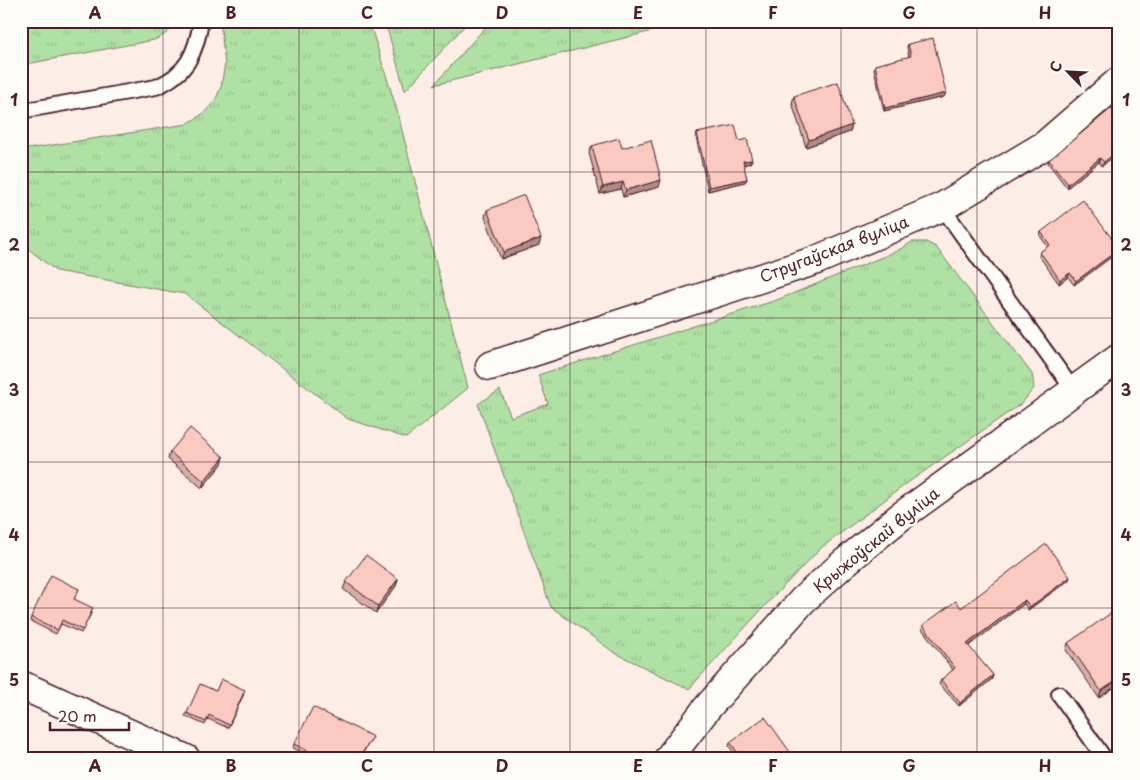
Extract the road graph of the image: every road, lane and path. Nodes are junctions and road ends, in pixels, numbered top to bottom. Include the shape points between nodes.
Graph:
1 (202, 21) edge
2 (1119, 81) edge
3 (21, 111) edge
4 (942, 207) junction
5 (1119, 358) edge
6 (490, 366) dead end
7 (1074, 391) junction
8 (21, 686) edge
9 (1059, 694) dead end
10 (186, 759) edge
11 (668, 759) edge
12 (1105, 759) edge

1 - 3 lane via 187,64 166,82
2 - 4 street, Стругаўская вуліца via 1046,145
4 - 6 street, Стругаўская вуліца via 814,261
4 - 7 lane
5 - 7 street, Крыжоўскай вуліца
7 - 11 street, Крыжоўскай вуліца via 900,517 803,600 706,708
8 - 10 street
9 - 12 lane

